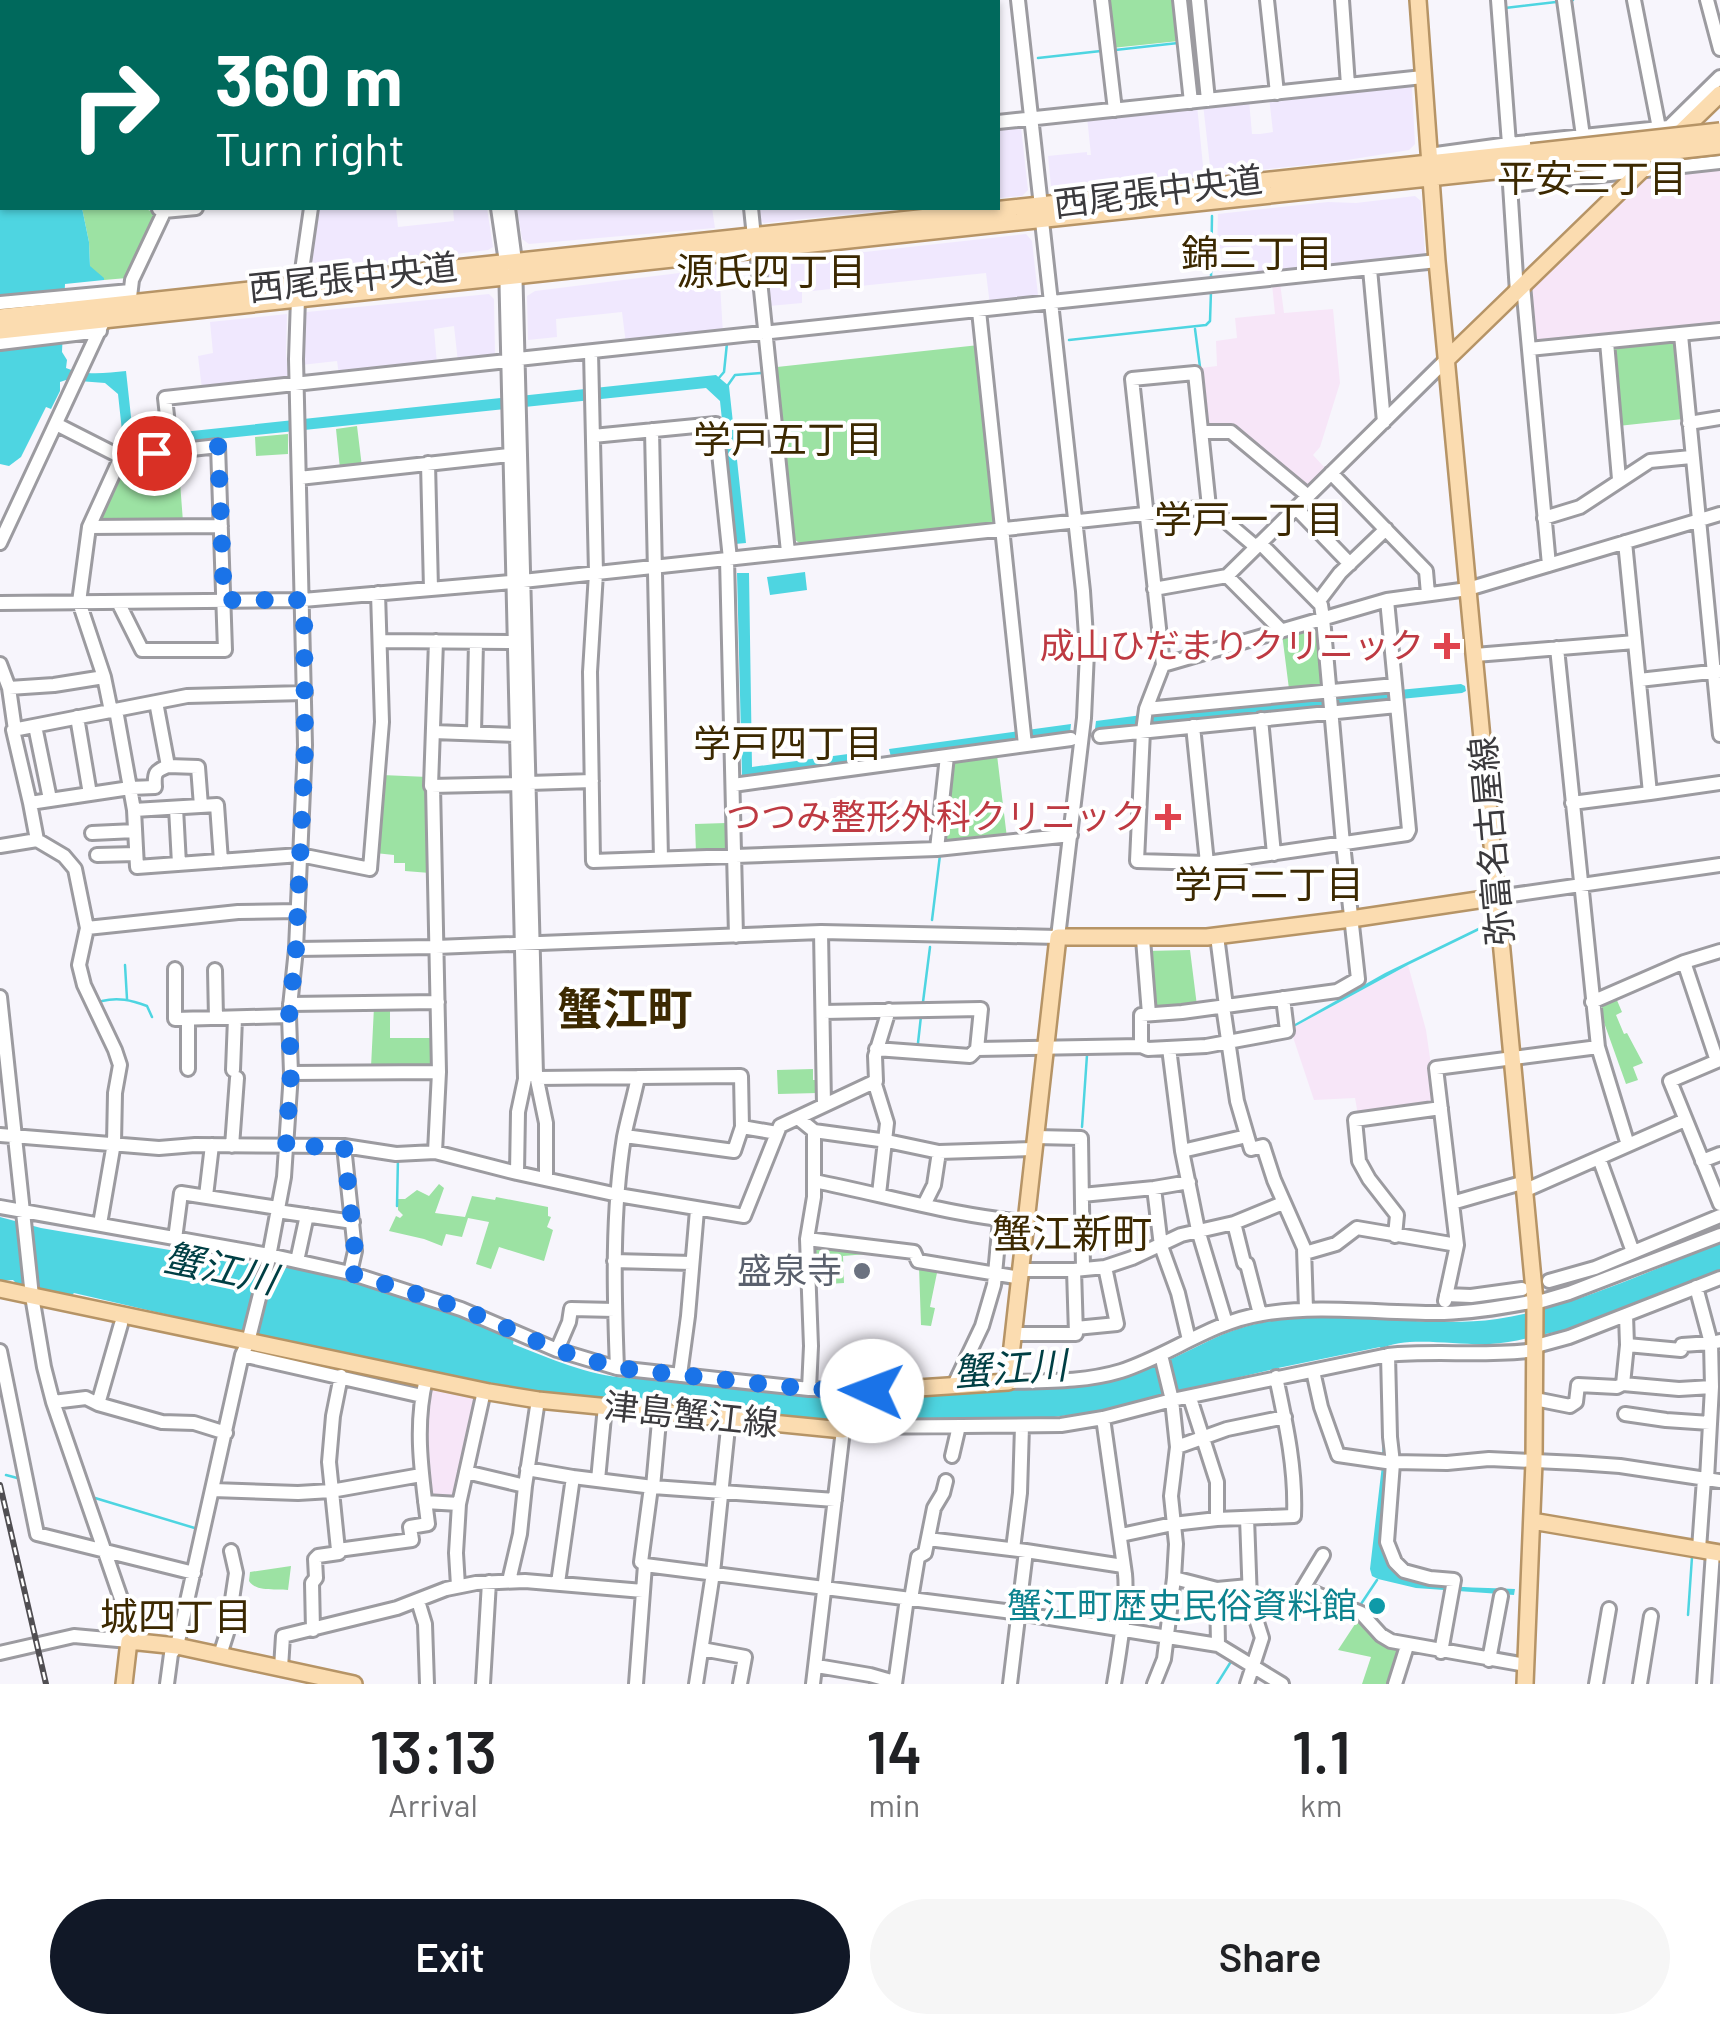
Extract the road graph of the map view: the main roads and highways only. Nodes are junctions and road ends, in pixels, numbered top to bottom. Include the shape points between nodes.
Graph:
1 (1418, 0) edge
2 (1720, 94) edge
3 (1720, 131) edge
4 (1720, 146) edge
5 (1531, 159) junction
6 (1430, 165) junction
7 (300, 291) junction
8 (0, 317) edge
9 (95, 317) junction
10 (0, 332) edge
11 (1446, 360) junction
12 (1498, 897) junction
13 (0, 1289) edge
14 (1532, 1521) junction
15 (1711, 1551) edge
16 (124, 1684) edge
17 (354, 1684) edge
18 (1525, 1684) edge

1 - 6 main road, 弥富名古屋線
2 - 11 main road
3 - 5 main road, 西尾張中央道, bridge
4 - 5 main road, 西尾張中央道, bridge
5 - 6 main road, 西尾張中央道
6 - 7 main road, 西尾張中央道
6 - 11 main road, 弥富名古屋線
7 - 9 main road, 西尾張中央道
7 - 9 main road, 西尾張中央道 via 130,297
8 - 9 main road, 西尾張中央道
9 - 10 main road, 西尾張中央道
11 - 12 main road, 弥富名古屋線
12 - 13 main road, 津島蟹江線 via 1217,936 1058,937 1008,1382 847,1392 843,1430 484,1391
12 - 14 main road, 弥富名古屋線 via 1535,1302
14 - 15 main road
14 - 18 main road, 弥富名古屋線
16 - 17 main road via 129,1640

